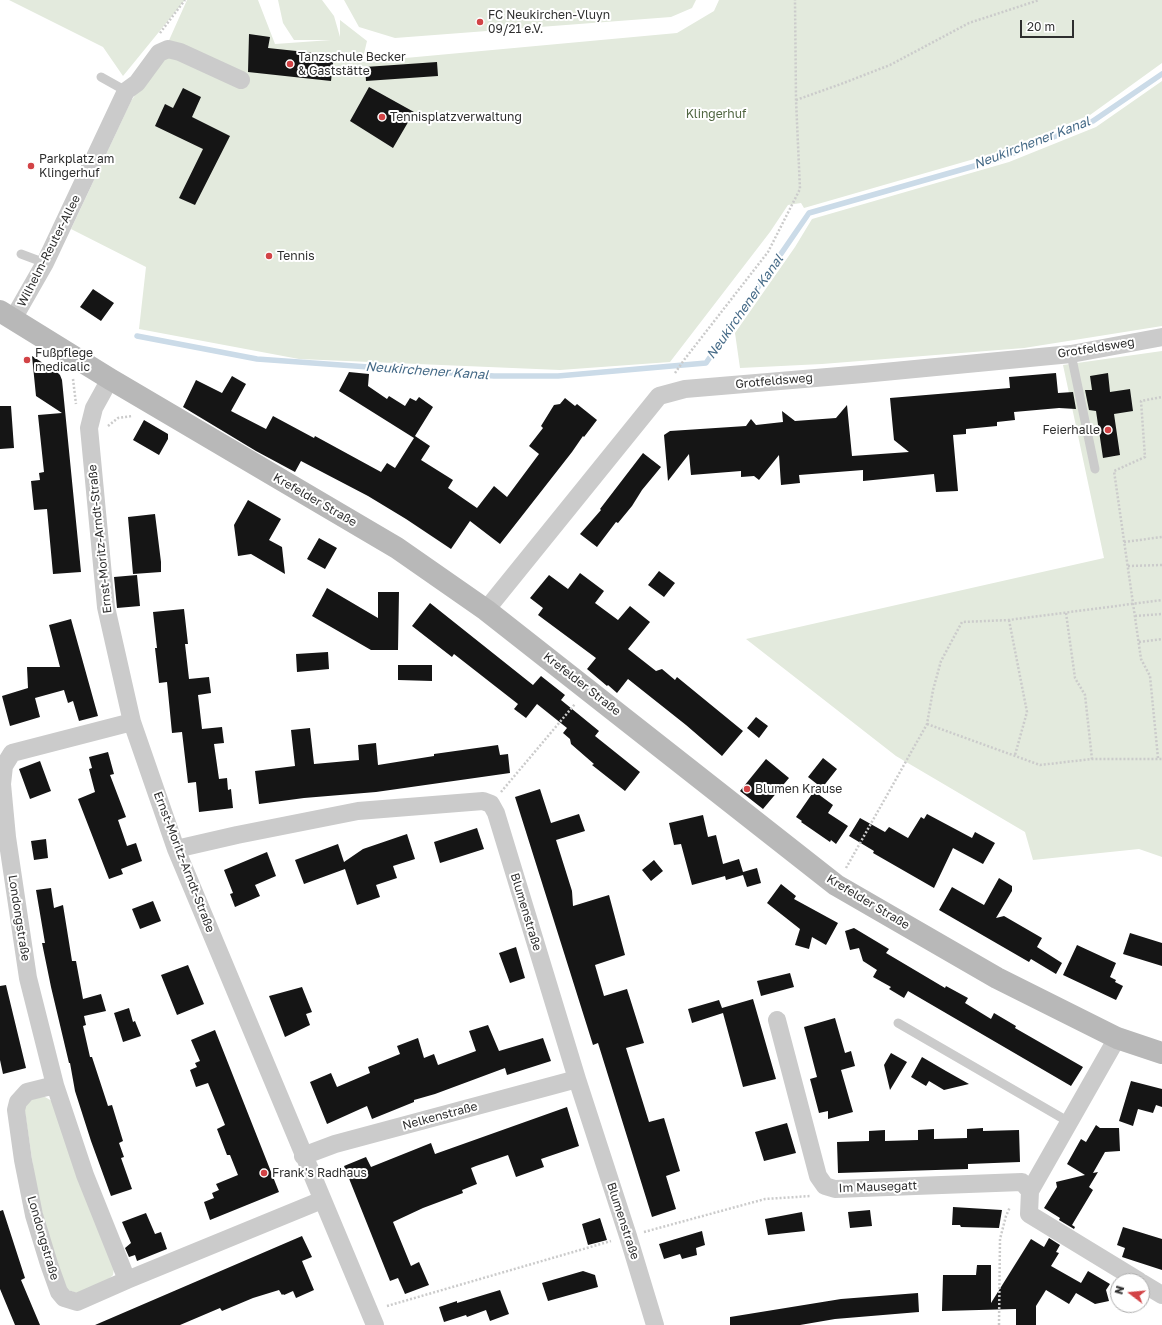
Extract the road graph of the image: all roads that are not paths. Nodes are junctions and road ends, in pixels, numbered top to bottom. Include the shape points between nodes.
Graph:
1 (101, 77) dead end
2 (241, 80) dead end
3 (126, 91) junction
4 (21, 254) dead end
5 (45, 263) junction
6 (6, 315) edge
7 (1162, 337) edge
8 (1071, 354) junction
9 (110, 379) junction
10 (1095, 468) dead end
11 (486, 610) junction
12 (132, 722) junction
13 (176, 849) junction
14 (777, 1020) dead end
15 (898, 1023) dead end
16 (1117, 1038) junction
17 (1162, 1053) edge
18 (577, 1078) junction
19 (55, 1086) junction
20 (1069, 1122) junction
21 (303, 1156) junction
22 (1026, 1187) junction
23 (322, 1200) junction
24 (1125, 1273) edge
25 (127, 1280) junction
26 (1150, 1288) edge
27 (1162, 1295) edge
28 (374, 1325) edge
29 (655, 1325) edge

1 - 3 lane
2 - 3 street, Wilhelm-Reuter-Allee via 180,52 168,50 159,53 137,83
3 - 5 street, Wilhelm-Reuter-Allee
4 - 5 lane
5 - 6 street, Wilhelm-Reuter-Allee
6 - 9 main road, Krefelder Straße
7 - 8 street, Grotfeldsweg
8 - 10 lane
8 - 11 street, Grotfeldsweg via 685,389 658,396
9 - 11 main road, Krefelder Straße via 397,548
9 - 12 street, Ernst-Moritz-Arndt-Straße via 94,408 89,428 106,607
11 - 16 main road, Krefelder Straße via 836,885 997,978
12 - 13 street, Ernst-Moritz-Arndt-Straße
12 - 19 street, Londongstraße via 12,753 4,766 2,784 7,837 28,978
13 - 18 street, Blumenstraße via 358,811 483,800 491,804 496,813
13 - 21 street, Ernst-Moritz-Arndt-Straße
14 - 22 street, Im Mausegatt via 818,1176 825,1186 835,1189
15 - 20 lane
16 - 17 main road, Krefelder Straße
16 - 20 street
18 - 21 street, Nelkenstraße via 335,1144
18 - 29 street, Blumenstraße
19 - 25 street, Londongstraße via 85,1176
19 - 25 street, Londongstraße via 27,1092 18,1102 16,1110 34,1215 59,1292 64,1298 77,1302
20 - 22 street
21 - 23 street, Ernst-Moritz-Arndt-Straße
22 - 24 street via 1028,1214
23 - 25 street, Londongstraße
23 - 28 street, Ernst-Moritz-Arndt-Straße
26 - 27 street

